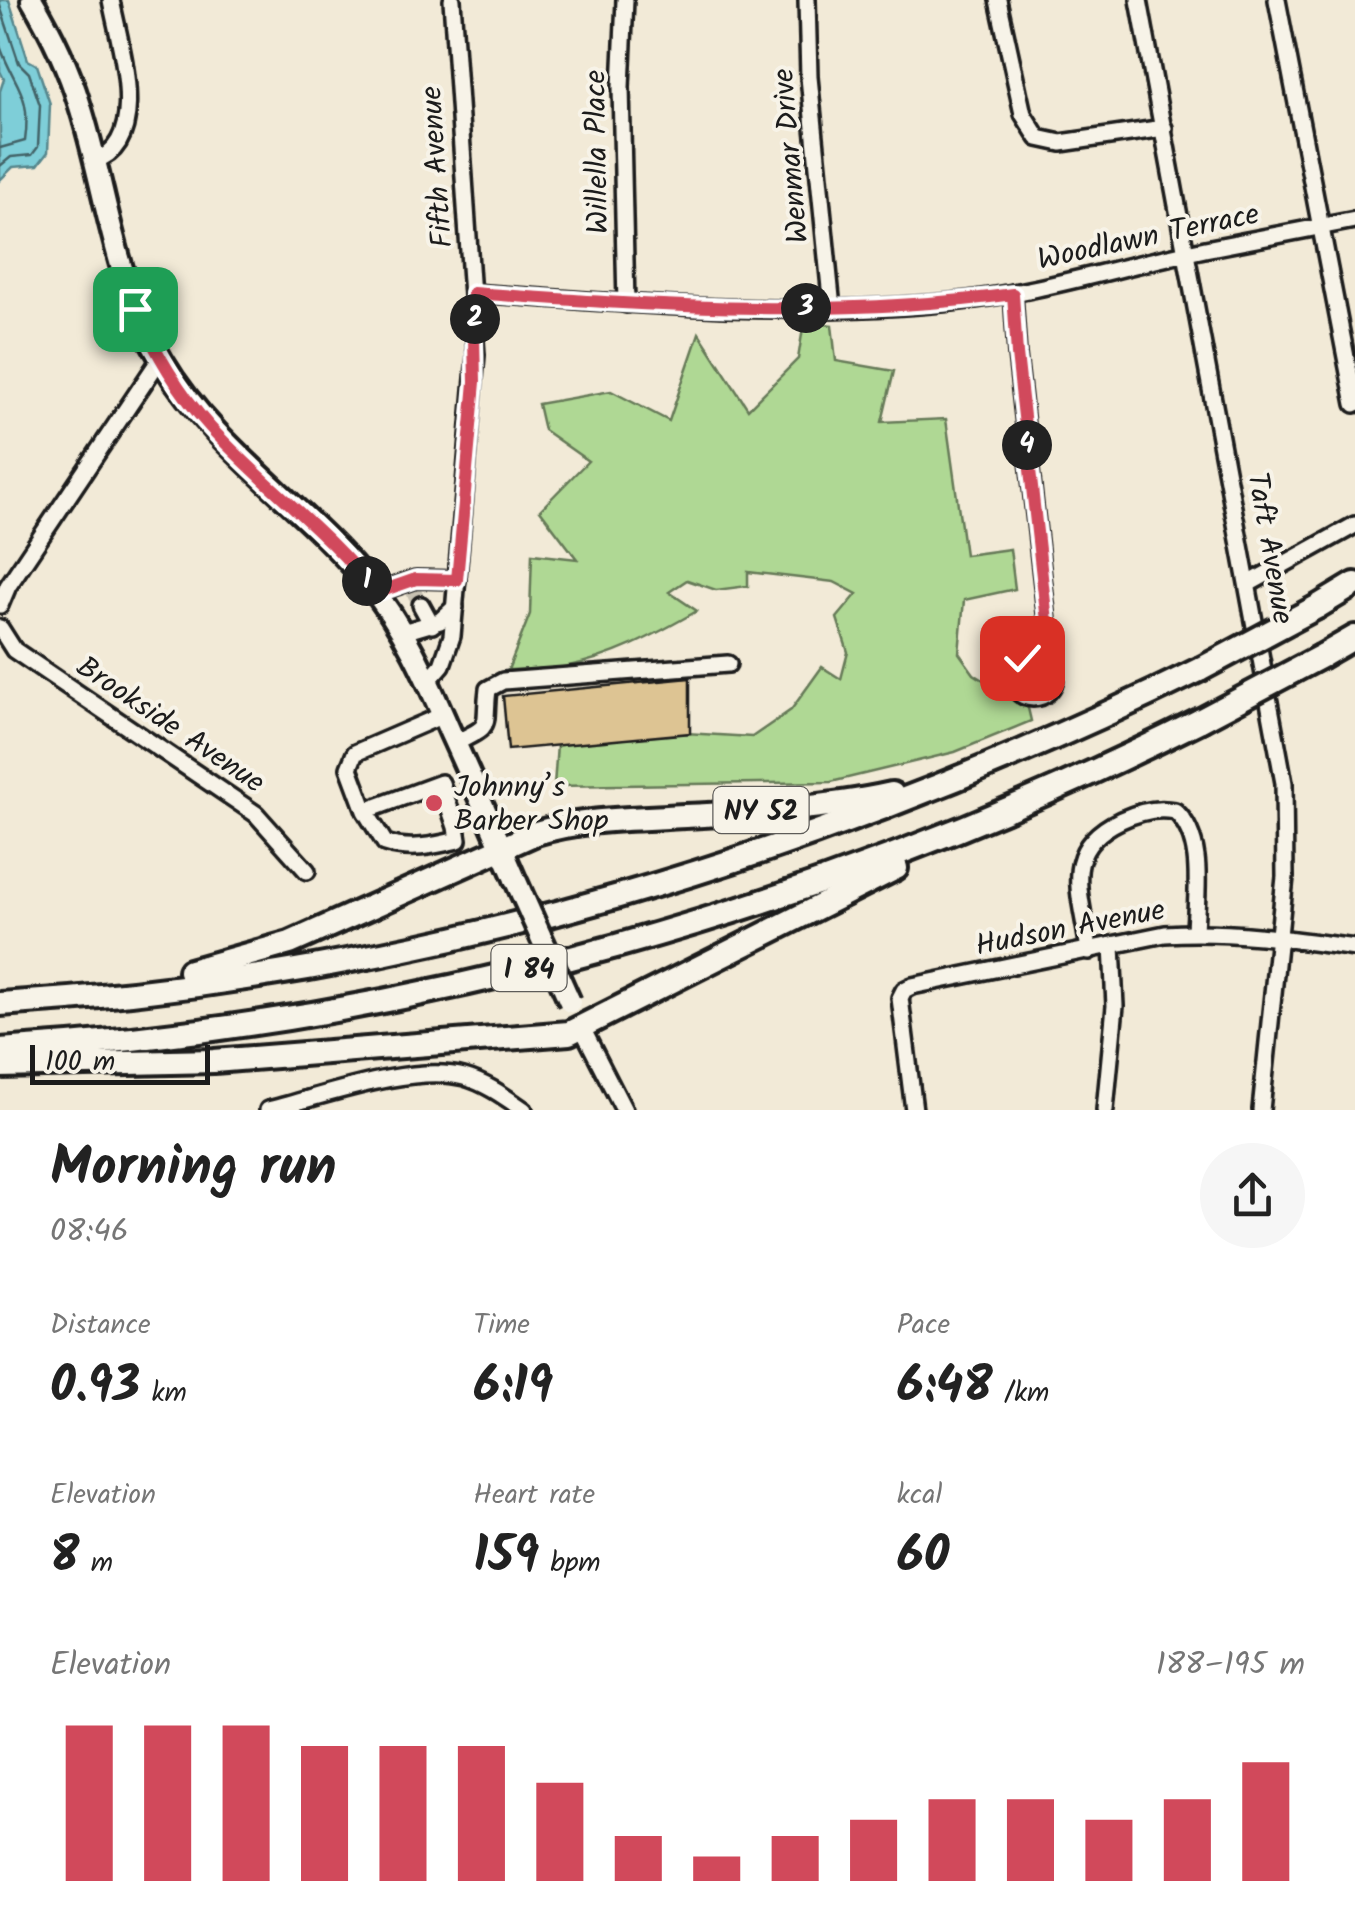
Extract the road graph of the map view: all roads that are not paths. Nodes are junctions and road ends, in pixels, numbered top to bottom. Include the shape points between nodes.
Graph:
1 (32, 0) edge
2 (111, 0) edge
3 (452, 0) edge
4 (625, 0) edge
5 (807, 0) edge
6 (998, 0) edge
7 (1139, 0) edge
8 (1278, 0) edge
9 (1164, 128) junction
10 (94, 161) junction
11 (1355, 220) edge
12 (1319, 228) junction
13 (1188, 254) junction
14 (473, 293) junction
15 (1013, 294) junction
16 (626, 304) junction
17 (832, 308) junction
18 (160, 358) junction
19 (1355, 404) edge
20 (1355, 524) edge
21 (457, 580) junction
22 (1250, 583) junction
23 (1355, 584) edge
24 (376, 593) junction
25 (421, 604) tunnel mouth
26 (0, 605) edge
27 (455, 607) junction
28 (432, 624) junction
29 (0, 628) edge
30 (402, 632) junction
31 (1355, 637) edge
32 (1042, 656) dead end
33 (728, 664) dead end
34 (428, 681) junction
35 (443, 715) junction
36 (455, 743) junction
37 (1018, 755) junction
38 (1036, 797) junction
39 (365, 811) junction
40 (502, 850) junction
41 (307, 871) dead end
42 (1195, 932) junction
43 (1278, 938) junction
44 (1112, 946) junction
45 (1355, 948) edge
46 (1089, 951) junction
47 (7, 1004) edge
48 (582, 1028) junction
49 (0, 1050) edge
50 (0, 1066) edge
51 (268, 1110) edge
52 (524, 1110) edge
53 (624, 1110) edge
54 (914, 1110) edge
55 (1106, 1110) edge
56 (1261, 1110) edge

1 - 10 main road via 70,77
2 - 10 street via 127,88 126,122 116,147
3 - 14 street, Fifth Avenue
4 - 16 street, Willella Place
5 - 17 street, Wenmar Drive
6 - 9 street via 1032,134 1061,143
7 - 9 street, Taft Avenue
8 - 12 street
9 - 13 street, Taft Avenue
10 - 18 main road via 125,282
11 - 12 street, Woodlawn Terrace
12 - 13 street, Woodlawn Terrace
12 - 19 street
13 - 15 street, Woodlawn Terrace
13 - 22 street, Taft Avenue
14 - 16 street, Woodlawn Terrace
14 - 21 street, Fifth Avenue via 475,382
15 - 17 street, Woodlawn Terrace
15 - 32 street via 1047,621
16 - 17 street, Woodlawn Terrace
18 - 24 main road via 211,428
18 - 26 street
20 - 22 street
21 - 24 street
21 - 27 street, Fifth Avenue
22 - 43 street, Taft Avenue via 1284,783
23 - 37 highway, I 84, bridge via 1201,669
24 - 30 main road
25 - 28 street
27 - 28 street
27 - 34 street, Fifth Avenue via 448,651
28 - 30 street
29 - 41 street, Brookside Avenue via 14,650 256,814
30 - 34 main road
31 - 38 highway, I 84, bridge via 1201,720
33 - 36 street via 503,681 488,689 482,730
34 - 35 main road
35 - 36 main road
35 - 39 street via 355,753 348,768
36 - 40 main road
37 - 40 highway, NY 52 via 868,799 579,822 536,832
37 - 47 highway, I 84 via 791,842 510,925 274,973
38 - 48 highway
38 - 49 highway, I 84 via 786,893 538,966 280,1018
39 - 39 street via 441,783 458,840 400,848 385,843
40 - 47 highway via 262,953
40 - 48 main road, bridge
42 - 43 street, Hudson Avenue
42 - 44 street, Hudson Avenue
42 - 46 street via 1197,871 1190,832 1174,811 1151,810 1098,832 1083,850 1079,872
43 - 45 street, Hudson Avenue
43 - 56 street, Taft Avenue
44 - 46 street, Hudson Avenue
44 - 55 street via 1115,1006
46 - 54 street, Hudson Avenue via 904,990
48 - 50 highway via 557,1036 279,1057
48 - 53 street
51 - 52 street via 426,1073 462,1076

